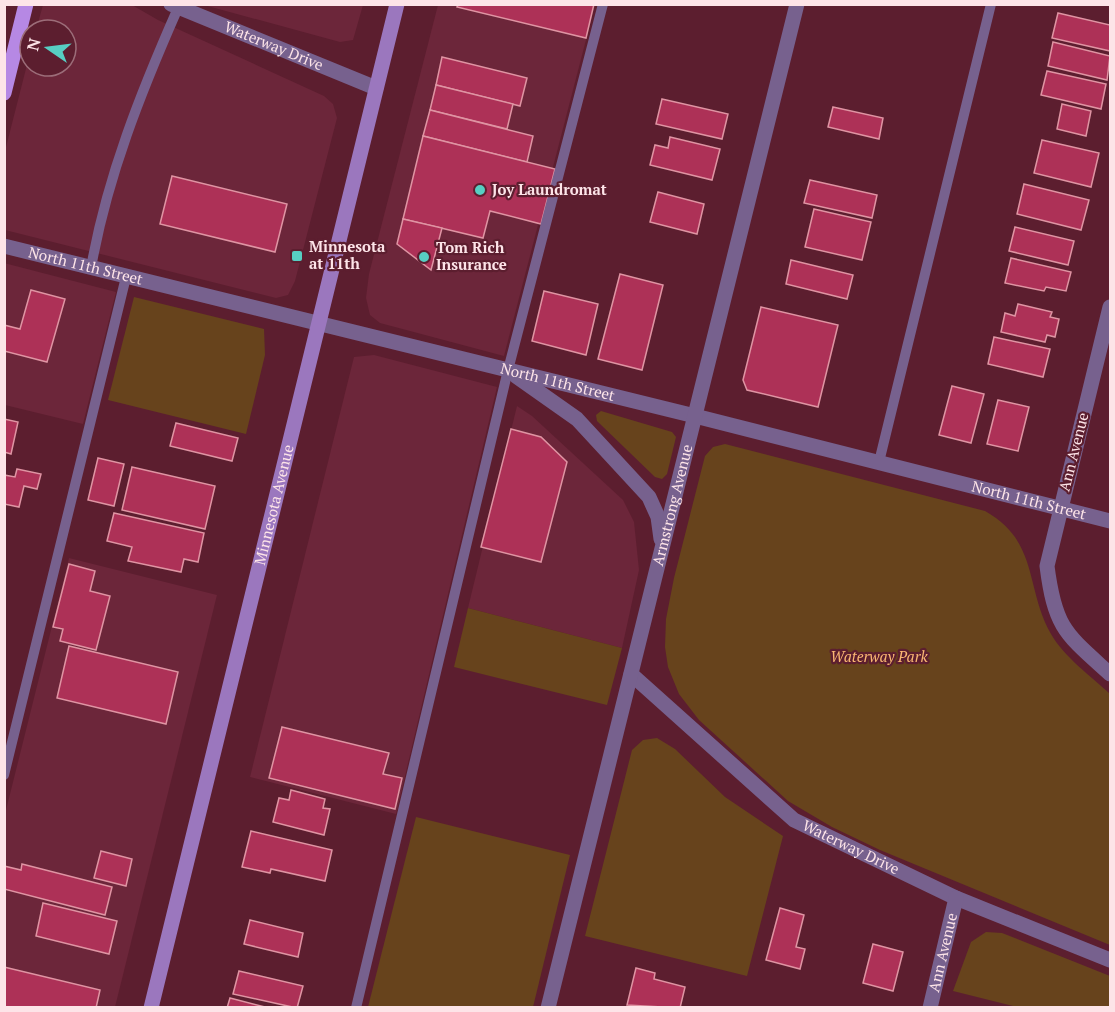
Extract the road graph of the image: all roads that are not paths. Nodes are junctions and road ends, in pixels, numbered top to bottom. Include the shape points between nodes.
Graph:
1 (26, 4) edge
2 (397, 4) edge
3 (603, 4) edge
4 (797, 4) edge
5 (991, 4) edge
6 (174, 6) edge
7 (195, 10) edge
8 (376, 88) junction
9 (4, 93) edge
10 (4, 246) edge
11 (91, 268) junction
12 (126, 277) junction
13 (1110, 307) edge
14 (319, 325) junction
15 (508, 370) junction
16 (695, 416) junction
17 (879, 462) junction
18 (1060, 508) junction
19 (1110, 521) edge
20 (662, 548) junction
21 (631, 674) junction
22 (1110, 674) edge
23 (4, 775) edge
24 (956, 898) junction
25 (1110, 960) edge
26 (151, 1008) edge
27 (356, 1008) edge
28 (548, 1008) edge
29 (930, 1008) edge

1 - 9 main road
2 - 8 main road, Minnesota Avenue
3 - 15 lane
4 - 16 street, Armstrong Avenue
5 - 17 lane
6 - 7 street, Waterway Drive
6 - 11 lane via 139,96 100,219
7 - 8 street, Waterway Drive
8 - 14 main road, Minnesota Avenue
10 - 11 street, North 11th Street
11 - 12 street, North 11th Street
12 - 14 street, North 11th Street
12 - 23 lane
13 - 18 street, Ann Avenue
14 - 15 street, North 11th Street
14 - 26 main road, Minnesota Avenue
15 - 16 street, North 11th Street
15 - 20 street via 577,419 649,497 658,517
15 - 27 lane
16 - 17 street, North 11th Street
16 - 20 street, Armstrong Avenue
17 - 18 street, North 11th Street
18 - 19 street, North 11th Street
18 - 22 street, Ann Avenue via 1047,566 1051,598 1069,637
20 - 21 street, Armstrong Avenue
21 - 24 street, Waterway Drive via 794,820
21 - 28 street, Armstrong Avenue
24 - 25 street, Waterway Drive
24 - 29 street, Ann Avenue

